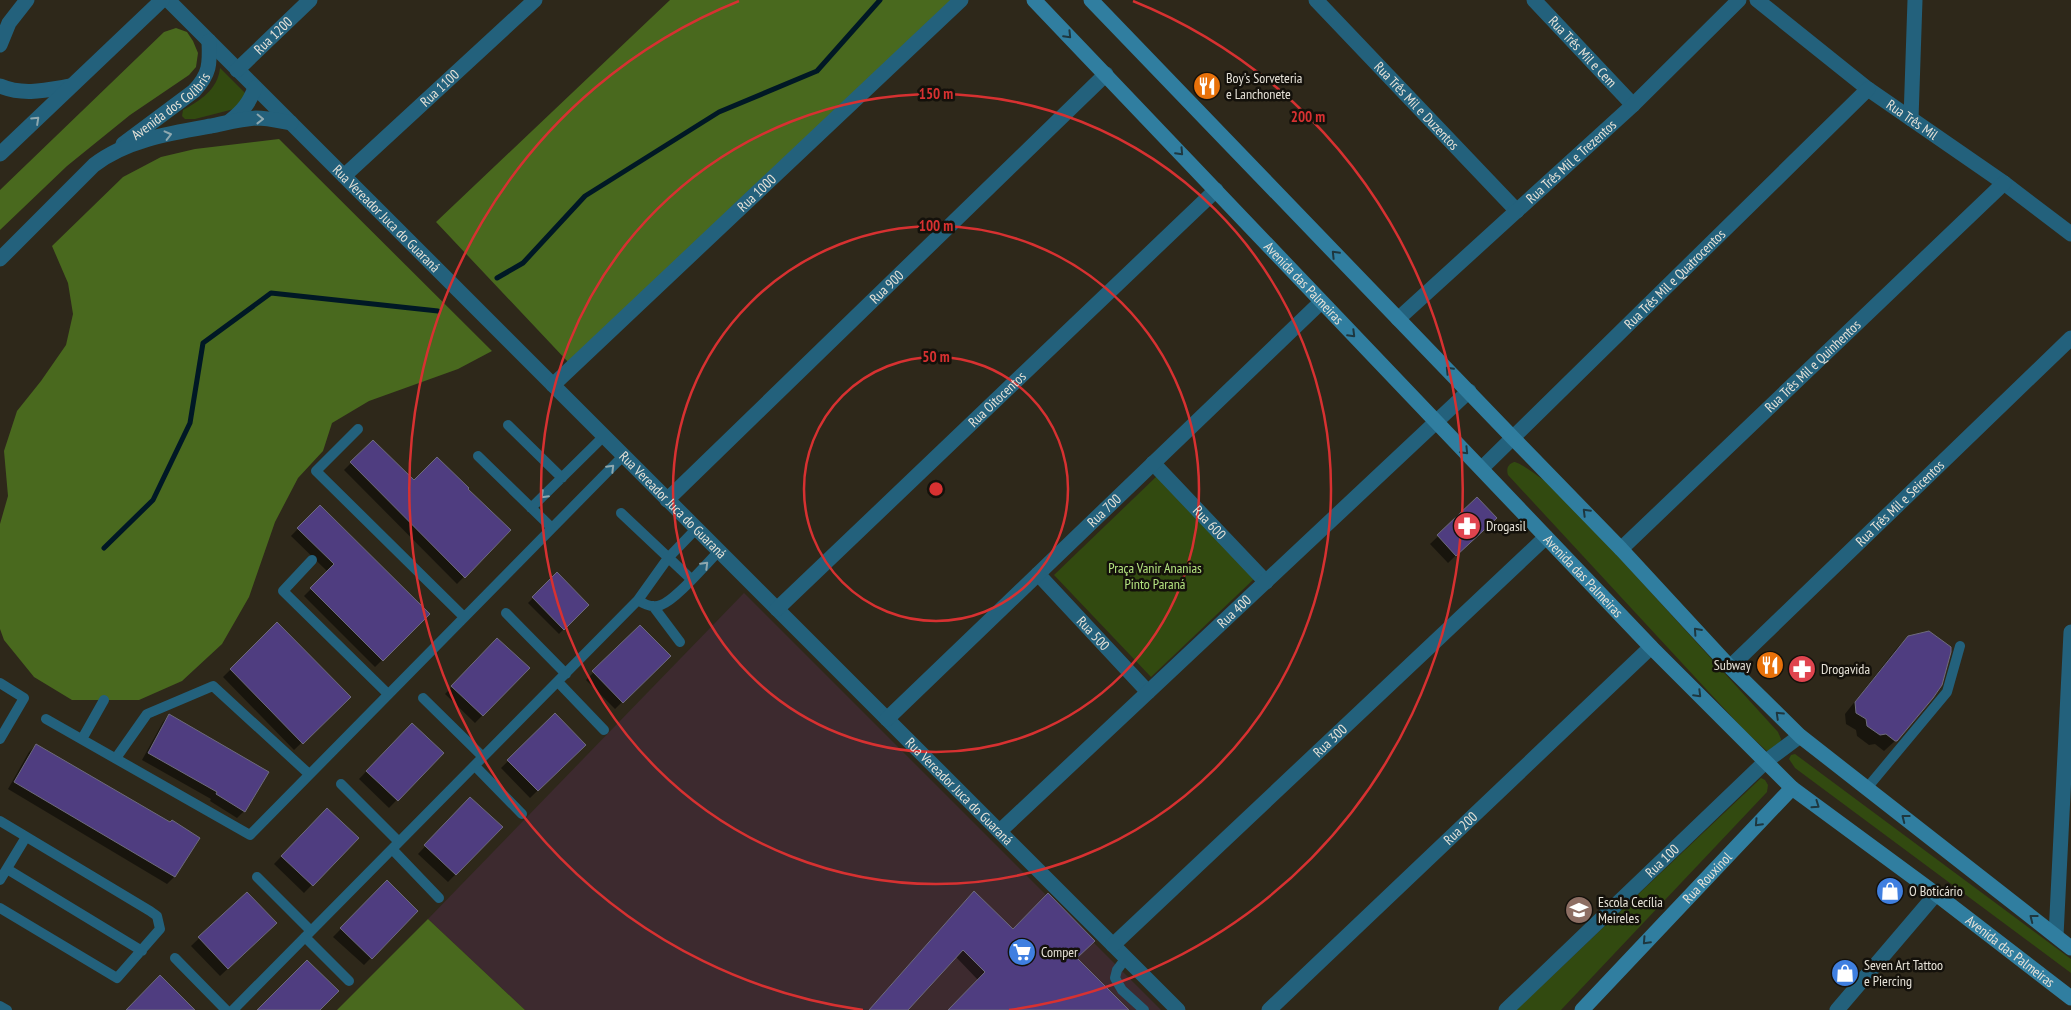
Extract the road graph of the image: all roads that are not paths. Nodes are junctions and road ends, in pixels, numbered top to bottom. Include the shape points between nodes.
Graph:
1 (26, 0) edge
2 (162, 0) edge
3 (168, 0) edge
4 (310, 0) edge
5 (535, 0) edge
6 (961, 0) edge
7 (1034, 0) edge
8 (1091, 0) edge
9 (1316, 0) edge
10 (1534, 0) edge
11 (1739, 0) edge
12 (1757, 0) edge
13 (1915, 0) edge
14 (209, 41) junction
15 (0, 45) edge
16 (237, 70) junction
17 (1106, 74) junction
18 (0, 86) edge
19 (71, 86) junction
20 (256, 88) junction
21 (1868, 89) junction
22 (1632, 105) junction
23 (1911, 119) junction
24 (229, 122) junction
25 (291, 123) junction
26 (0, 154) edge
27 (106, 157) junction
28 (344, 176) junction
29 (2004, 183) junction
30 (1216, 190) junction
31 (1517, 211) junction
32 (2071, 234) edge
33 (0, 259) edge
34 (1321, 302) junction
35 (1398, 318) junction
36 (2071, 338) edge
37 (553, 385) junction
38 (1469, 391) junction
39 (1436, 421) junction
40 (508, 425) dead end
41 (358, 429) dead end
42 (604, 436) junction
43 (1513, 438) junction
44 (478, 456) dead end
45 (623, 456) junction
46 (1153, 463) junction
47 (1482, 468) junction
48 (562, 478) junction
49 (668, 500) junction
50 (531, 508) junction
51 (622, 514) dead end
52 (552, 528) junction
53 (696, 529) junction
54 (1546, 537) junction
55 (1622, 548) junction
56 (719, 551) junction
57 (668, 558) junction
58 (312, 560) dead end
59 (1038, 574) junction
60 (692, 579) junction
61 (1266, 582) junction
62 (638, 600) junction
63 (653, 606) junction
64 (777, 609) junction
65 (506, 613) dead end
66 (464, 617) junction
67 (2071, 632) edge
68 (680, 642) dead end
69 (1960, 646) dead end
70 (1651, 647) junction
71 (1730, 667) junction
72 (566, 674) junction
73 (558, 682) junction
74 (0, 684) edge
75 (1148, 692) junction
76 (388, 694) junction
77 (422, 698) dead end
78 (104, 700) dead end
79 (46, 719) dead end
80 (887, 719) junction
81 (604, 730) dead end
82 (1800, 736) junction
83 (0, 739) edge
84 (82, 739) junction
85 (116, 758) junction
86 (483, 758) junction
87 (1765, 762) junction
88 (475, 766) junction
89 (309, 774) junction
90 (341, 784) dead end
91 (1792, 788) junction
92 (1867, 788) junction
93 (522, 814) dead end
94 (0, 821) edge
95 (1000, 831) junction
96 (26, 837) junction
97 (396, 845) junction
98 (7, 869) junction
99 (257, 877) dead end
100 (0, 880) edge
101 (1936, 894) junction
102 (439, 898) dead end
103 (0, 908) edge
104 (308, 934) junction
105 (2056, 936) junction
106 (1113, 944) junction
107 (2071, 948) edge
108 (142, 951) junction
109 (175, 958) dead end
110 (1126, 958) junction
111 (349, 981) dead end
112 (2071, 998) edge
113 (0, 1006) edge
114 (7, 1010) edge
115 (226, 1010) edge
116 (233, 1010) edge
117 (1144, 1010) edge
118 (1178, 1010) edge
119 (1269, 1010) edge
120 (1506, 1010) edge
121 (1582, 1010) edge
122 (1837, 1010) edge

1 - 15 street via 9,23
2 - 19 street
3 - 14 street, Rua Vereador Juca do Guaraná
4 - 16 street, Rua 1200
5 - 28 street, Rua 1100
6 - 37 street, Rua 1000
7 -> 17 street, Avenida das Palmeiras
35 -> 8 street
9 - 31 street, Rua Três Mil e Duzentos
10 - 22 street, Rua Três Mil e Cem
11 - 22 street, Rua Três Mil e Trezentos
12 - 21 street, Rua Três Mil
13 - 23 street
14 - 16 street, Rua Vereador Juca do Guaraná
14 - 27 street, Avenida dos Colibris via 209,64 203,82
16 - 20 street, Rua Vereador Juca do Guaraná
17 -> 30 street, Avenida das Palmeiras
17 - 49 street, Rua 900
18 - 19 street via 13,92 35,92
26 -> 19 street
20 - 24 street via 241,113
20 - 25 street, Rua Vereador Juca do Guaraná
21 - 23 street, Rua Três Mil
21 - 43 street, Rua Três Mil e Quatrocentos
22 - 31 street, Rua Três Mil e Trezentos
23 - 29 street, Rua Três Mil
24 -> 25 street, Avenida dos Colibris via 257,118
27 -> 24 street, Avenida dos Colibris via 152,139
25 - 28 street, Rua Vereador Juca do Guaraná
27 - 33 street, Avenida dos Colibris
28 - 37 street, Rua Vereador Juca do Guaraná
29 - 32 street, Rua Três Mil
29 - 55 street, Rua Três Mil e Quinhentos
30 - 34 street, Avenida das Palmeiras
30 - 64 street, Rua Oitocentos
31 - 35 street, Rua Três Mil e Trezentos
34 -> 39 street, Avenida das Palmeiras
34 - 46 street, Rua 700
38 -> 35 street
36 - 71 street, Rua Três Mil e Seicentos
37 - 42 street, Rua Vereador Juca do Guaraná
38 - 39 street, Rua 400
38 - 43 street
39 -> 47 street, Avenida das Palmeiras
39 - 61 street, Rua 400
40 - 48 lane
41 - 66 lane via 316,471
42 - 45 street, Rua Vereador Juca do Guaraná
42 - 48 lane
43 - 47 street, Rua Três Mil e Quatrocentos
55 -> 43 street
44 - 50 lane
45 - 49 street, Rua Vereador Juca do Guaraná
52 -> 45 lane
46 - 59 street, Rua 700
46 - 61 street, Rua 600
47 - 54 street, Avenida das Palmeiras
48 -> 50 lane
49 - 53 street, Rua Vereador Juca do Guaraná
50 - 52 lane
51 - 57 lane
52 - 66 lane
53 - 56 street, Rua Vereador Juca do Guaraná
53 - 57 lane
54 - 70 street, Avenida das Palmeiras
54 - 106 street, Rua 300
71 -> 55 street
60 -> 56 lane
56 - 64 street, Rua Vereador Juca do Guaraná
57 - 60 lane
57 - 62 lane
58 - 76 lane via 282,591
59 - 75 street, Rua 500
59 - 80 street, Rua 700
60 - 63 lane via 671,600
61 - 75 street, Rua 400
62 - 63 lane
62 - 72 lane
63 - 68 lane
64 - 80 street, Rua Vereador Juca do Guaraná
65 - 72 lane
66 - 76 lane
67 - 105 street
69 - 92 lane via 1947,692
70 -> 87 street, Avenida das Palmeiras
70 - 119 street, Rua 200
82 -> 71 street
72 - 73 lane
73 - 81 lane
73 - 86 lane
74 - 83 lane via 24,698
75 - 95 street, Rua 400
76 - 89 lane
77 - 86 lane
78 - 84 lane
79 - 84 lane
80 - 95 street, Rua Vereador Juca do Guaraná
82 - 87 street, Rua 100
82 - 92 street
84 - 85 lane
85 - 89 lane via 250,834
85 - 89 lane via 147,714 213,686
86 - 88 lane
87 - 91 street, Avenida das Palmeiras
87 - 120 street, Rua 100
88 - 93 lane
88 - 97 lane
90 - 97 lane
91 -> 101 street, Avenida das Palmeiras
91 -> 121 street, Rua Rouxinol
105 -> 92 street
94 - 96 lane
95 - 106 street, Rua Vereador Juca do Guaraná
96 - 98 lane
96 - 108 lane via 157,916 160,929
97 - 102 lane
97 - 104 lane
98 - 100 lane
98 - 108 lane
99 - 104 lane
101 - 112 street, Avenida das Palmeiras
101 - 122 street
103 - 108 lane via 117,978
104 - 111 lane
104 - 116 lane
105 - 107 street
106 - 110 street, Rua Vereador Juca do Guaraná
109 - 115 lane
110 - 117 lane via 1115,978 1122,990
110 - 118 street, Rua Vereador Juca do Guaraná
113 - 114 lane

